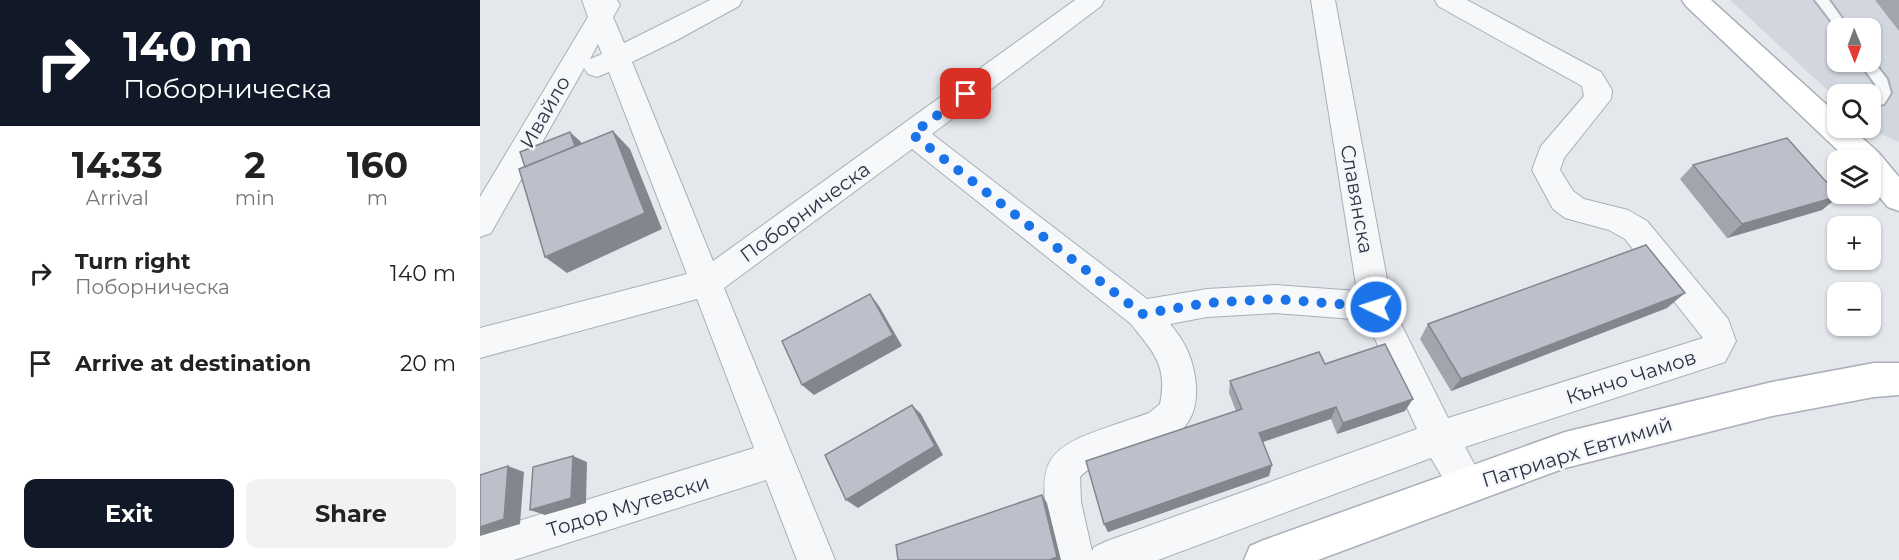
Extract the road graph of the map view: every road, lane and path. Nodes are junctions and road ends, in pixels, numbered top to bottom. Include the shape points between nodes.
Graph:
1 (730, 0) edge
2 (1092, 0) edge
3 (1323, 0) edge
4 (1447, 0) edge
5 (1695, 0) edge
6 (1822, 0) edge
7 (602, 5) edge
8 (1836, 18) edge
9 (616, 57) junction
10 (1874, 72) edge
11 (562, 83) junction
12 (1881, 98) edge
13 (1826, 110) edge
14 (912, 134) junction
15 (1858, 150) edge
16 (1881, 174) edge
17 (1881, 178) edge
18 (1899, 189) edge
19 (1899, 198) edge
20 (482, 216) edge
21 (706, 284) junction
22 (1376, 307) junction
23 (1142, 314) junction
24 (480, 343) edge
25 (1891, 374) edge
26 (1439, 438) junction
27 (776, 459) junction
28 (1467, 484) junction
29 (480, 552) edge
30 (1271, 559) edge
31 (816, 560) edge
32 (1075, 560) edge
33 (1107, 560) edge

1 - 9 street
2 - 14 street, Поборническа
3 - 22 street, Славянска
4 - 26 street, Кънчо Чамов via 1592,79 1598,90 1597,99 1551,154 1546,170 1554,187 1576,209 1617,219 1636,230 1716,329 1720,341 1713,351
5 - 13 main road
6 - 8 lane
7 - 9 street
7 - 11 street, Ивайло
9 - 11 street
9 - 21 street
10 - 12 lane via 1882,83
11 - 20 street, Ивайло
13 - 15 main road
14 - 21 street, Поборническа
14 - 23 street
16 - 18 main road
17 - 19 main road
21 - 24 street, Поборническа
21 - 27 street
22 - 23 street via 1275,299 1207,303
22 - 26 street, Славянска
23 - 32 street via 1173,352 1179,394 1175,413 1160,426 1070,461 1060,488
25 - 28 main road, Патриарх Евтимий via 1565,450
26 - 28 street, Славянска
26 - 33 street, Кънчо Чамов
27 - 29 street, Тодор Мутевски
27 - 31 street
28 - 30 main road, Патриарх Евтимий

